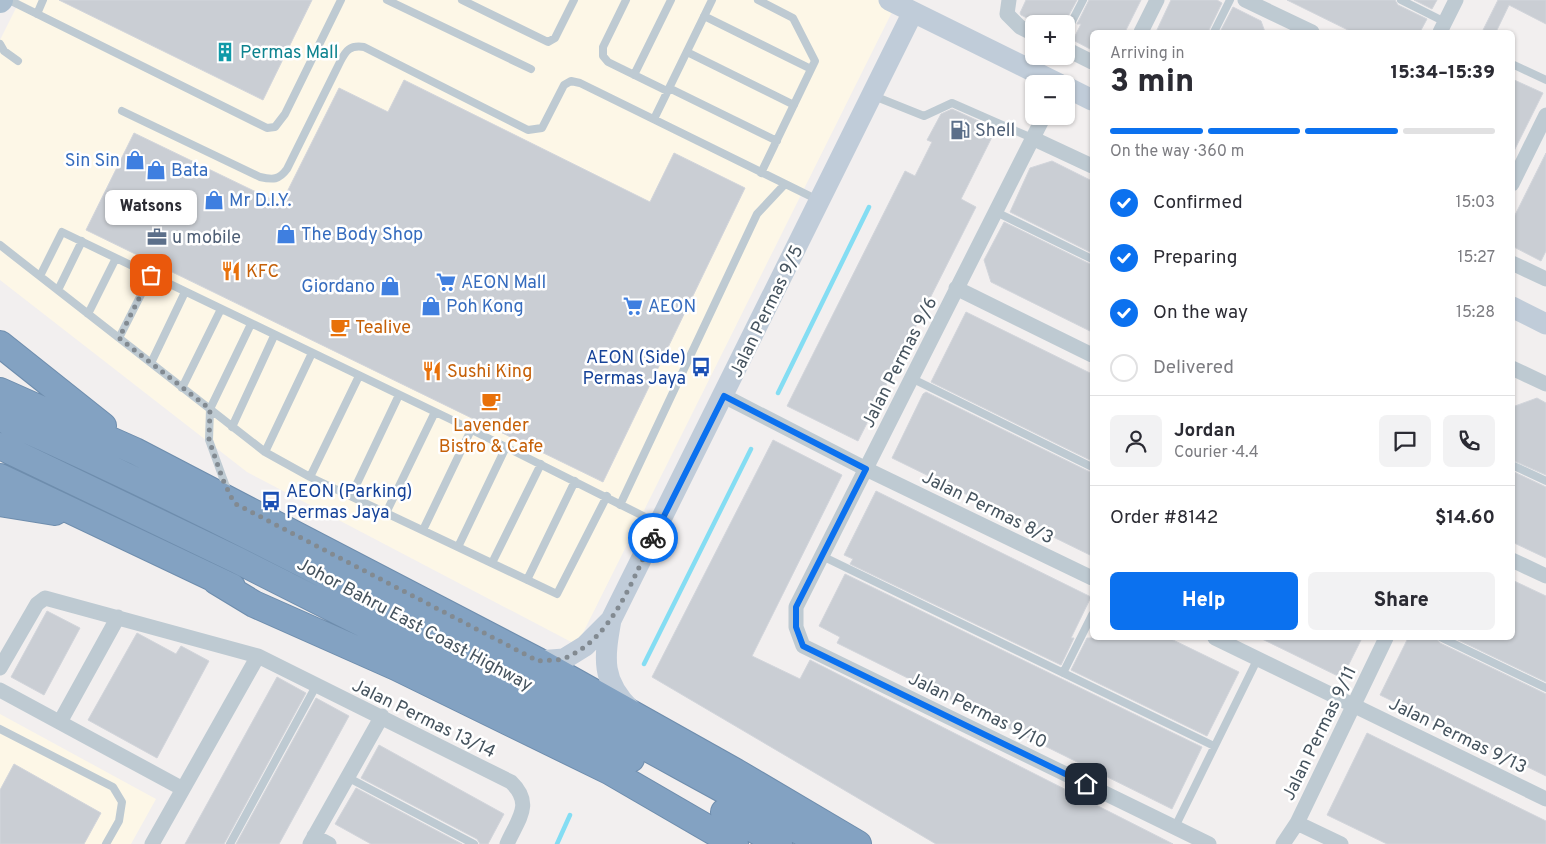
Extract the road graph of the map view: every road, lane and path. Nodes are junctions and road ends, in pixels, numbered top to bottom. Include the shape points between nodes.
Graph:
1 (9, 0) edge
2 (43, 0) edge
3 (341, 0) edge
4 (387, 0) edge
5 (462, 0) edge
6 (574, 0) edge
7 (626, 0) edge
8 (671, 0) edge
9 (712, 0) edge
10 (758, 0) edge
11 (888, 0) edge
12 (1009, 0) edge
13 (1083, 0) edge
14 (1157, 0) edge
15 (1230, 0) edge
16 (1245, 0) edge
17 (1400, 0) edge
18 (1456, 0) edge
19 (916, 6) edge
20 (36, 14) junction
21 (704, 16) junction
22 (1075, 16) edge
23 (1290, 28) edge
24 (1444, 29) edge
25 (1025, 30) edge
26 (1142, 30) edge
27 (1215, 30) edge
28 (0, 44) edge
29 (687, 52) junction
30 (1075, 54) edge
31 (18, 61) dead end
32 (1090, 61) edge
33 (1515, 65) edge
34 (531, 69) dead end
35 (811, 69) junction
36 (634, 75) junction
37 (1042, 75) edge
38 (1546, 80) edge
39 (668, 89) junction
40 (1075, 92) edge
41 (872, 95) junction
42 (1090, 99) edge
43 (794, 105) junction
44 (122, 111) dead end
45 (1546, 115) edge
46 (654, 119) junction
47 (1039, 125) edge
48 (1032, 138) junction
49 (777, 141) junction
50 (1090, 165) edge
51 (761, 172) junction
52 (1515, 178) edge
53 (785, 184) junction
54 (820, 201) junction
55 (994, 211) junction
56 (82, 242) junction
57 (0, 245) edge
58 (116, 258) junction
59 (1090, 258) edge
60 (1515, 264) edge
61 (151, 275) junction
62 (40, 276) junction
63 (1545, 278) edge
64 (956, 288) junction
65 (58, 290) junction
66 (185, 292) junction
67 (1515, 308) edge
68 (221, 309) junction
69 (88, 314) junction
70 (250, 324) junction
71 (1546, 324) edge
72 (274, 336) junction
73 (119, 338) junction
74 (0, 344) edge
75 (312, 353) junction
76 (1090, 354) edge
77 (151, 363) junction
78 (1515, 373) edge
79 (359, 376) junction
80 (911, 378) junction
81 (1546, 384) edge
82 (182, 388) junction
83 (0, 391) edge
84 (399, 395) junction
85 (724, 396) junction
86 (210, 409) junction
87 (435, 412) junction
88 (12, 423) edge
89 (232, 426) junction
90 (471, 430) junction
91 (506, 447) junction
92 (6, 449) edge
93 (135, 451) junction
94 (265, 452) junction
95 (541, 464) junction
96 (1090, 465) edge
97 (1515, 466) edge
98 (866, 469) junction
99 (0, 477) edge
100 (310, 477) junction
101 (575, 481) junction
102 (1546, 481) edge
103 (351, 496) junction
104 (606, 496) junction
105 (0, 503) edge
106 (234, 503) junction
107 (620, 505) junction
108 (386, 513) junction
109 (90, 518) junction
110 (660, 525) junction
111 (423, 530) junction
112 (458, 547) junction
113 (822, 556) junction
114 (1515, 561) edge
115 (492, 563) junction
116 (1546, 576) edge
117 (1090, 577) edge
118 (216, 580) junction
119 (527, 580) junction
120 (118, 617) junction
121 (611, 620) junction
122 (1090, 620) edge
123 (796, 627) joint
124 (1219, 640) edge
125 (1385, 640) edge
126 (1446, 640) edge
127 (258, 656) junction
128 (1258, 658) junction
129 (538, 661) junction
130 (0, 668) edge
131 (1064, 674) junction
132 (316, 686) junction
133 (1546, 688) edge
134 (0, 690) edge
135 (526, 704) junction
136 (1353, 705) junction
137 (382, 716) junction
138 (640, 718) junction
139 (60, 722) junction
140 (0, 729) edge
141 (1214, 746) junction
142 (347, 777) junction
143 (184, 789) junction
144 (1546, 799) edge
145 (1297, 823) junction
146 (1175, 827) junction
147 (312, 840) edge
148 (1336, 843) edge
149 (106, 844) edge
150 (152, 844) edge
151 (230, 844) edge
152 (329, 844) edge
153 (474, 844) edge
154 (507, 844) edge
155 (736, 844) edge
156 (779, 844) edge
157 (823, 844) edge
158 (858, 844) edge
159 (1209, 844) edge
160 (1283, 844) edge

1 - 20 lane
2 - 20 lane
3 - 20 lane via 275,128 268,128
4 - 34 lane
5 - 6 lane via 548,42 555,38
7 - 36 lane via 602,51 608,62
8 - 36 lane
9 - 21 lane
10 - 35 lane via 793,18 815,61
11 - 19 street
12 - 25 street via 1007,14
13 - 22 lane
14 - 26 street
15 - 27 lane
16 - 23 street
17 - 24 lane
18 - 24 street
19 - 37 street
19 - 41 street, Jalan Permas 9/5
21 - 29 lane
21 - 35 lane
28 - 31 lane
29 - 39 lane
29 - 43 lane
30 - 32 street
33 - 38 lane
35 - 43 lane
36 - 39 lane
39 - 46 lane
39 - 49 lane
40 - 42 street
41 - 48 lane via 924,116 952,103
41 - 54 street, Jalan Permas 9/5
43 - 49 lane
44 - 46 lane via 260,177 273,180 287,168 346,50 354,46 364,47 528,130 542,128 564,85 571,81
45 - 52 street
46 - 51 lane
47 - 48 street, Jalan Permas 9/6
48 - 50 street
48 - 55 street, Jalan Permas 9/6
49 - 51 lane
51 - 53 lane
53 - 54 lane
53 - 107 lane via 757,214
54 - 85 street, Jalan Permas 9/5
55 - 59 lane
55 - 64 street, Jalan Permas 9/6
56 - 58 lane
56 - 62 lane via 62,232
56 - 65 lane
57 - 62 lane
58 - 61 lane
58 - 69 lane
60 - 63 street
61 - 66 lane
61 - 73 lane
62 - 65 lane
64 - 76 street
64 - 80 street, Jalan Permas 9/6
65 - 69 lane
66 - 68 lane
66 - 77 lane
67 - 71 street
68 - 70 lane
68 - 82 lane
69 - 73 lane
70 - 72 lane
70 - 86 lane
72 - 75 lane
72 - 89 lane
73 - 77 lane
74 - 93 highway
75 - 79 lane
75 - 94 lane
77 - 82 lane
78 - 81 street
79 - 84 lane
79 - 100 lane
80 - 96 lane
80 - 98 street, Jalan Permas 9/6
82 - 86 lane
83 - 93 highway
84 - 87 lane
84 - 103 lane
85 - 98 street, Jalan Permas 8/3
85 - 110 street, Jalan Permas 9/5
86 - 89 lane
86 - 106 lane via 209,440
87 - 90 lane
87 - 108 lane
88 - 157 highway, Johor Bahru East Coast Highway via 252,538 562,700
89 - 94 lane
90 - 91 lane
90 - 111 lane
91 - 95 lane
91 - 112 lane
92 - 135 highway, Johor Bahru East Coast Highway
93 - 106 highway
94 - 100 lane
95 - 101 lane
95 - 115 lane
97 - 102 lane
98 - 113 street, Jalan Permas 9/6
98 - 117 street, Jalan Permas 8/3
99 - 109 highway
100 - 103 lane
101 - 104 lane
101 - 119 lane
103 - 108 lane
104 - 107 lane
104 - 119 lane via 557,594
105 - 109 highway
106 - 129 highway
107 - 110 lane
108 - 111 lane
109 - 118 highway
110 - 121 street, Jalan Permas 9/5
111 - 112 lane
112 - 115 lane
113 - 123 street, Jalan Permas 9/6 via 796,607
113 - 131 lane
114 - 116 street
115 - 119 lane
118 - 135 highway
118 - 155 highway via 254,604 396,667 609,771
120 - 127 street, Jalan Permas 13/14
120 - 130 street, Jalan Permas 13/14 via 50,598 40,600
120 - 139 street
121 - 129 street, Jalan Permas 9/5 via 585,646 564,659
121 - 138 street, Jalan Permas 9/5 via 605,655 607,677 620,699
122 - 131 lane
123 - 146 street, Jalan Permas 9/10 via 803,646
124 - 128 street
125 - 136 street, Jalan Permas 9/11
126 - 133 lane
127 - 132 street, Jalan Permas 13/14
127 - 143 street
128 - 136 street
128 - 141 lane
129 - 138 highway
131 - 141 lane
132 - 137 street, Jalan Permas 13/14
132 - 151 lane
134 - 139 street
135 - 156 highway, Johor Bahru East Coast Highway via 646,767
136 - 144 street, Jalan Permas 9/13
136 - 145 street, Jalan Permas 9/11
137 - 142 street
137 - 154 street, Jalan Permas 13/14 via 511,782 522,792 524,806
138 - 158 highway
139 - 143 street
140 - 149 lane via 113,787 122,802 119,821
141 - 146 lane
142 - 147 street
142 - 153 lane
143 - 150 street
145 - 148 street
145 - 160 street, Jalan Permas 9/11
146 - 159 street, Jalan Permas 9/10
147 - 152 street

